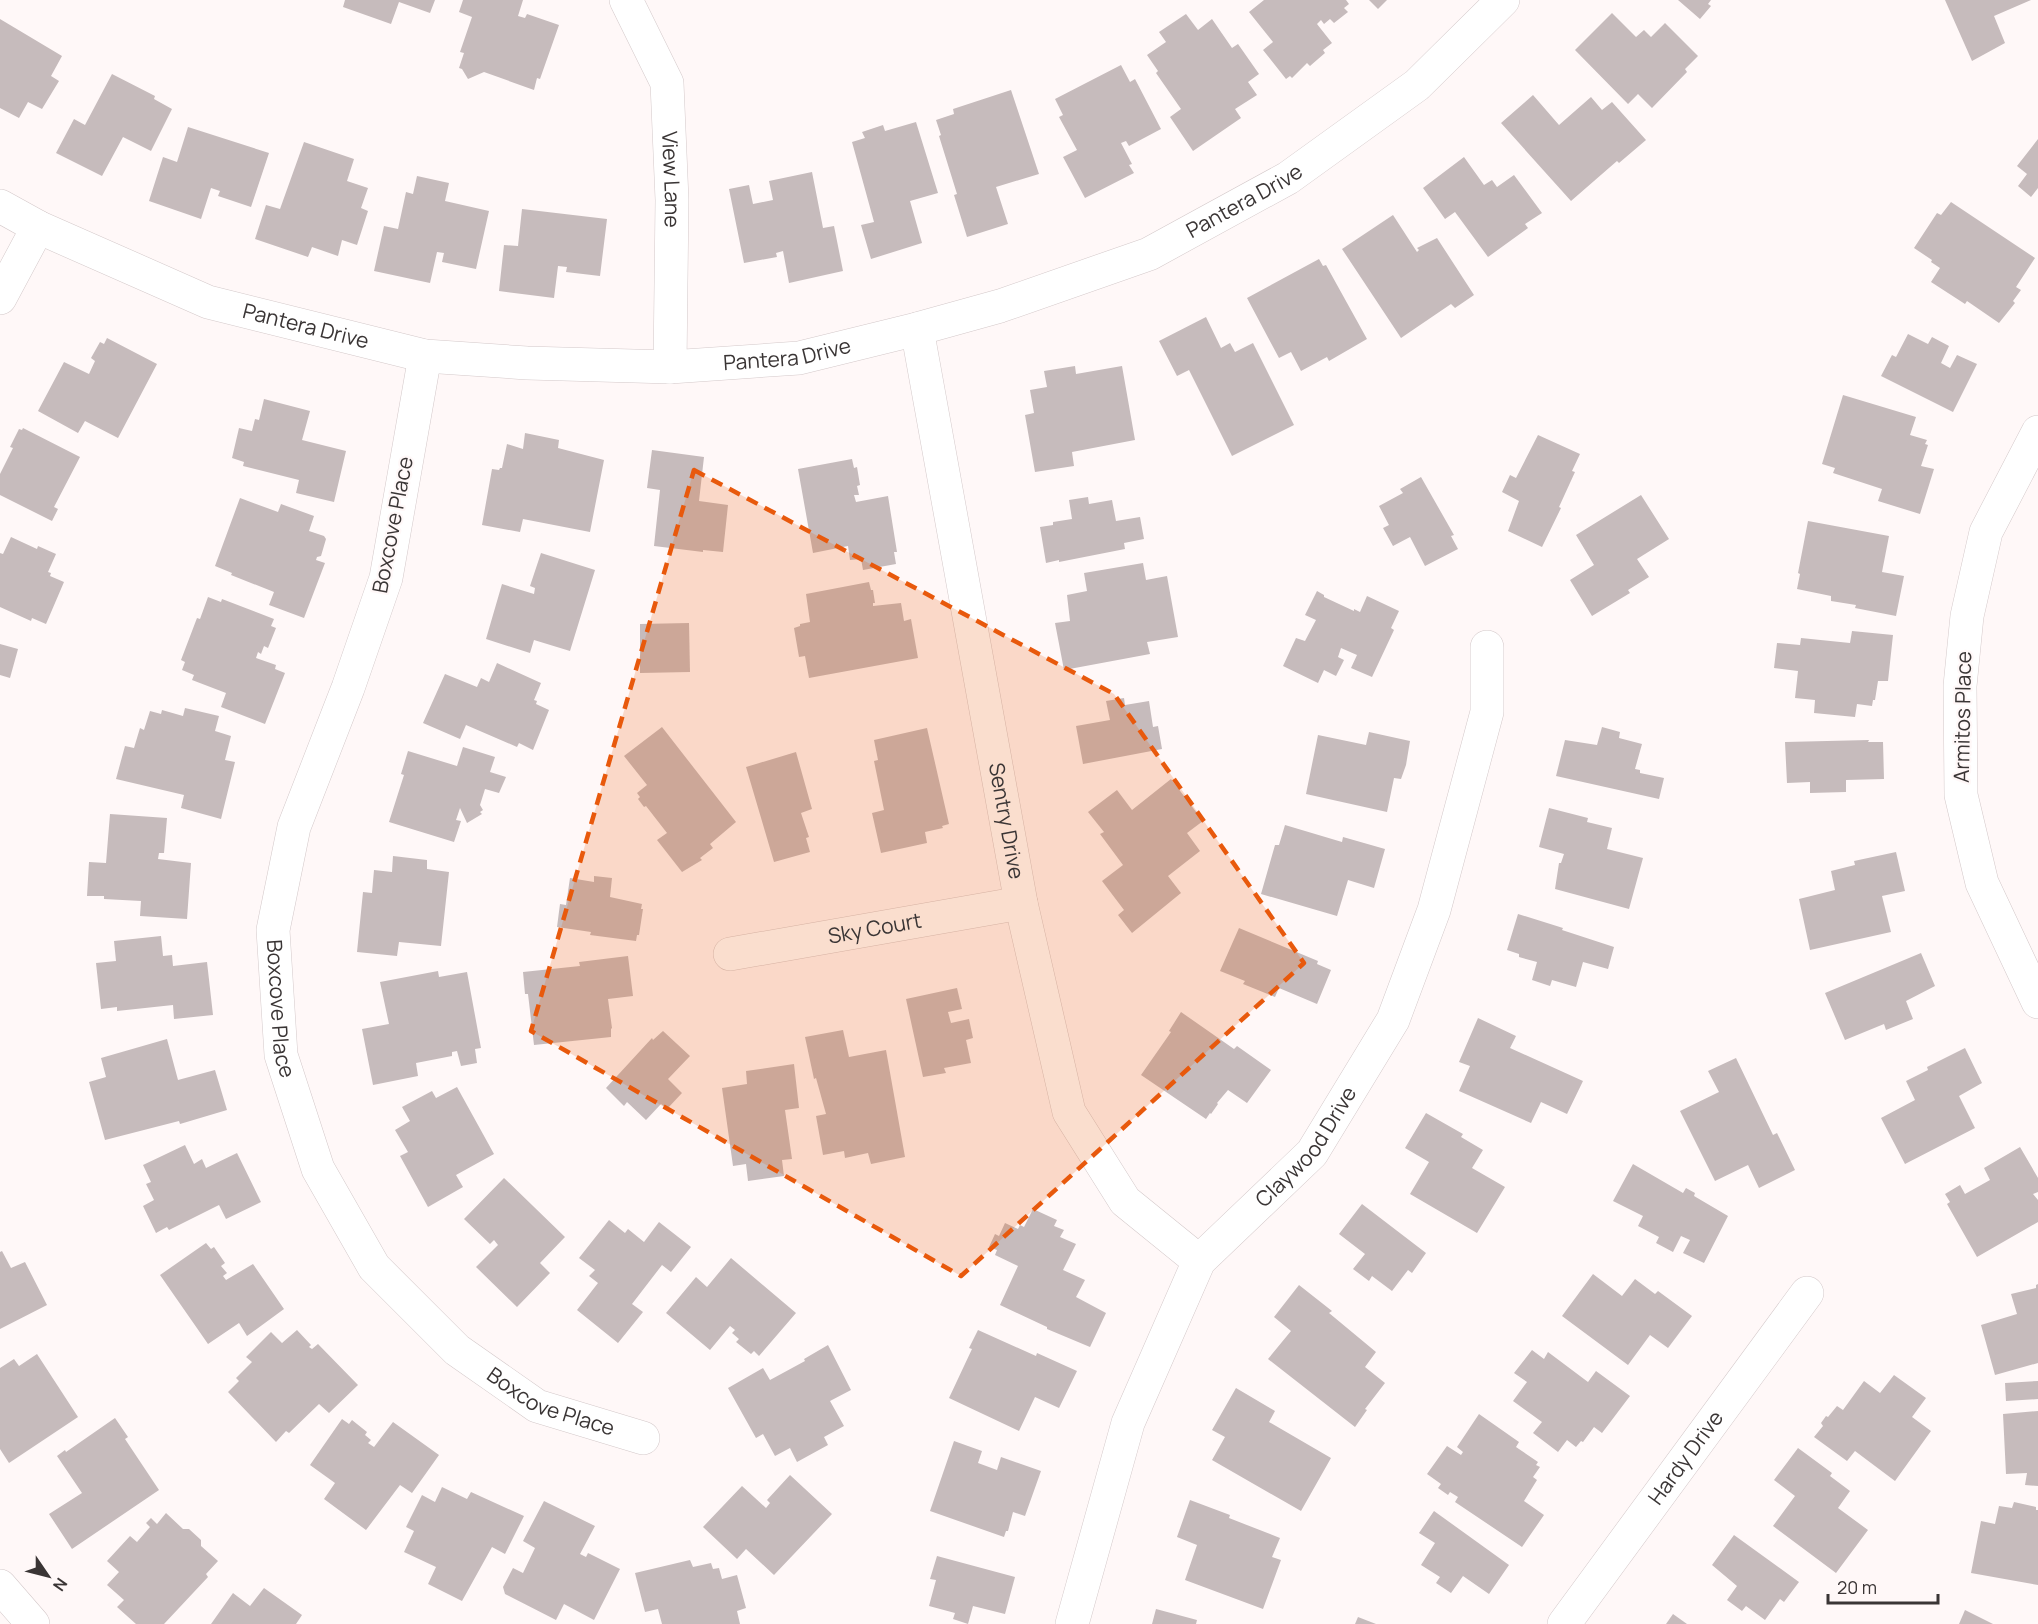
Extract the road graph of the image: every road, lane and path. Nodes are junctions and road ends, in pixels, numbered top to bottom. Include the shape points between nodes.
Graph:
1 (626, 0) edge
2 (1503, 0) edge
3 (0, 206) edge
4 (38, 227) junction
5 (0, 298) edge
6 (917, 329) junction
7 (425, 356) junction
8 (670, 367) junction
9 (2034, 448) edge
10 (1487, 647) dead end
11 (1021, 903) junction
12 (730, 954) dead end
13 (2038, 1002) edge
14 (1199, 1261) junction
15 (1807, 1293) dead end
16 (643, 1438) dead end
17 (0, 1586) edge
18 (33, 1624) edge
19 (1072, 1624) edge
20 (1564, 1624) edge

1 - 8 street, View Lane via 667,83 672,200
2 - 6 street, Pantera Drive via 1417,85 1288,178 1149,254 1000,306
3 - 4 street, Pantera Drive
4 - 5 street
4 - 7 street, Pantera Drive via 208,302
6 - 8 street, Pantera Drive via 799,358
6 - 11 street, Sentry Drive
7 - 8 street, Pantera Drive
7 - 16 street, Boxcove Place via 386,578 294,827 273,930 281,1055 318,1169 374,1267 457,1350 537,1406
9 - 13 street, Armitos Place via 1986,532 1967,616 1960,686 1961,795 1982,883
10 - 14 street, Claywood Drive via 1487,712 1434,910 1393,1020 1312,1153
11 - 12 street, Sky Court
11 - 14 street, Sentry Drive via 1069,1112 1125,1201
14 - 19 street, Claywood Drive via 1128,1423
15 - 20 street, Hardy Drive
17 - 18 street

